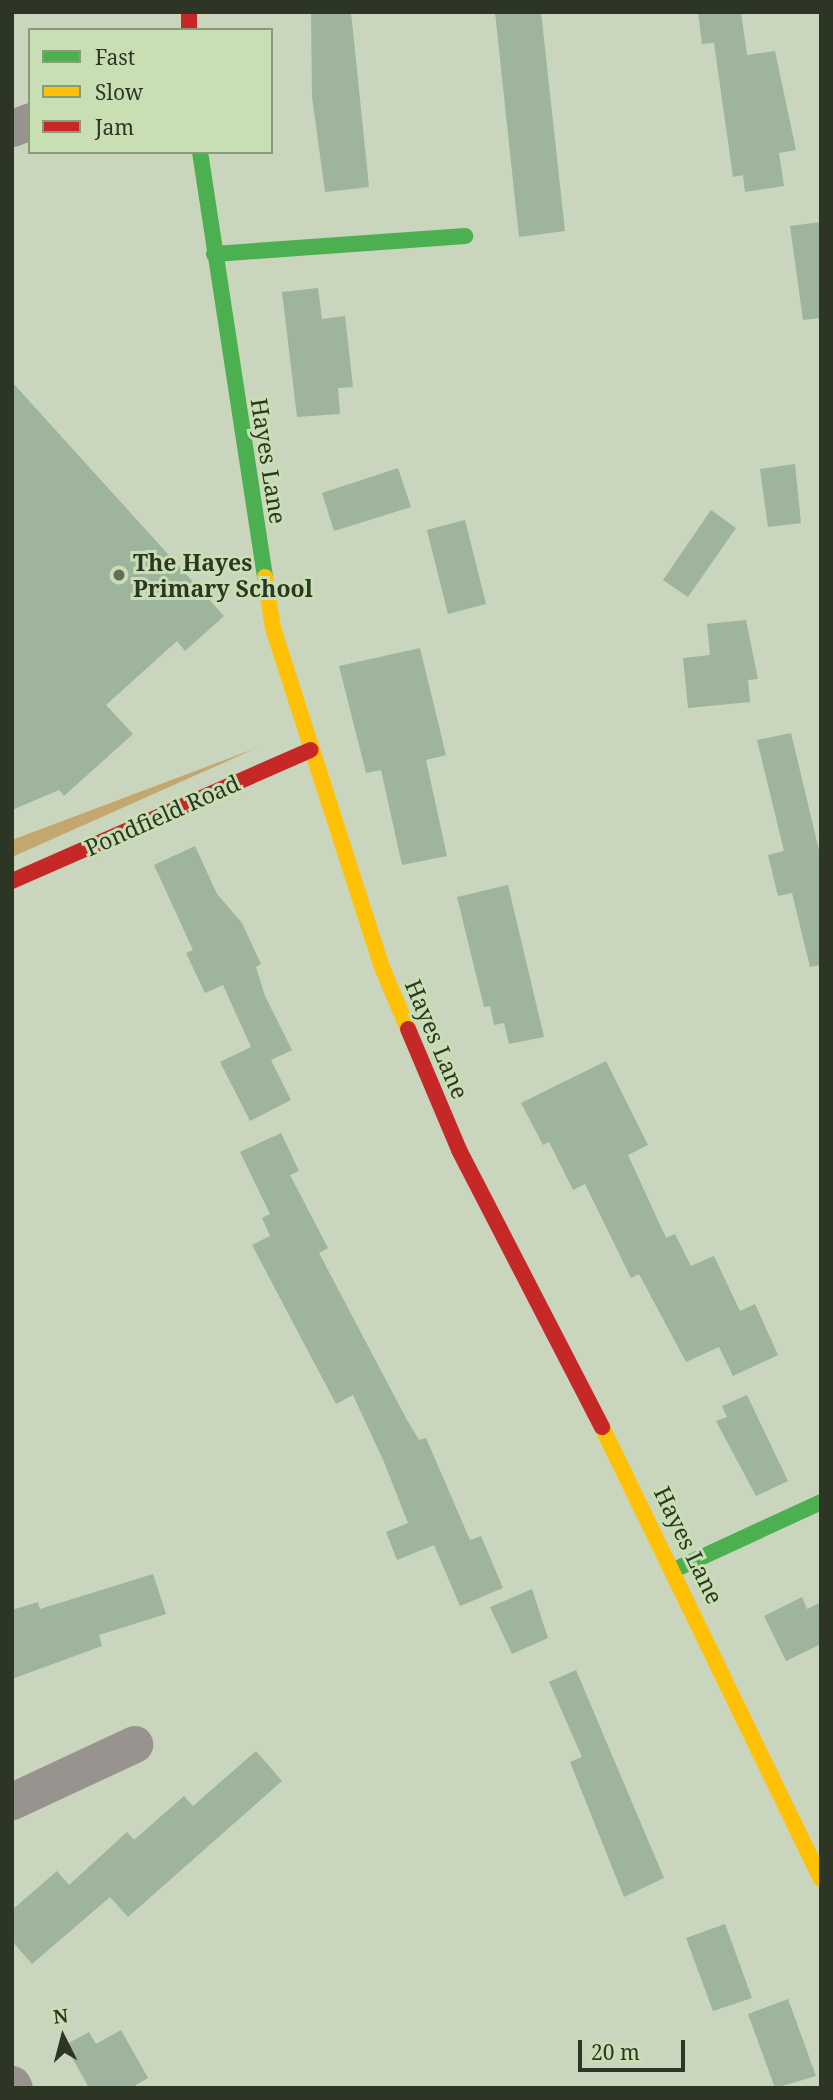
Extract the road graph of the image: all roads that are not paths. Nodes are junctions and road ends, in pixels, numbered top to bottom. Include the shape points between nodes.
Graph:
1 (200, 154) edge
2 (465, 236) dead end
3 (214, 254) junction
4 (311, 750) junction
5 (12, 881) edge
6 (821, 1502) edge
7 (676, 1569) junction
8 (134, 1744) dead end
9 (12, 1801) edge
10 (821, 1879) edge

1 - 3 street, Hayes Lane
2 - 3 street
3 - 4 street, Hayes Lane via 273,628
4 - 5 street, Pondfield Road
4 - 7 street, Hayes Lane via 381,965 458,1150
6 - 7 street
7 - 10 street, Hayes Lane
8 - 9 street

